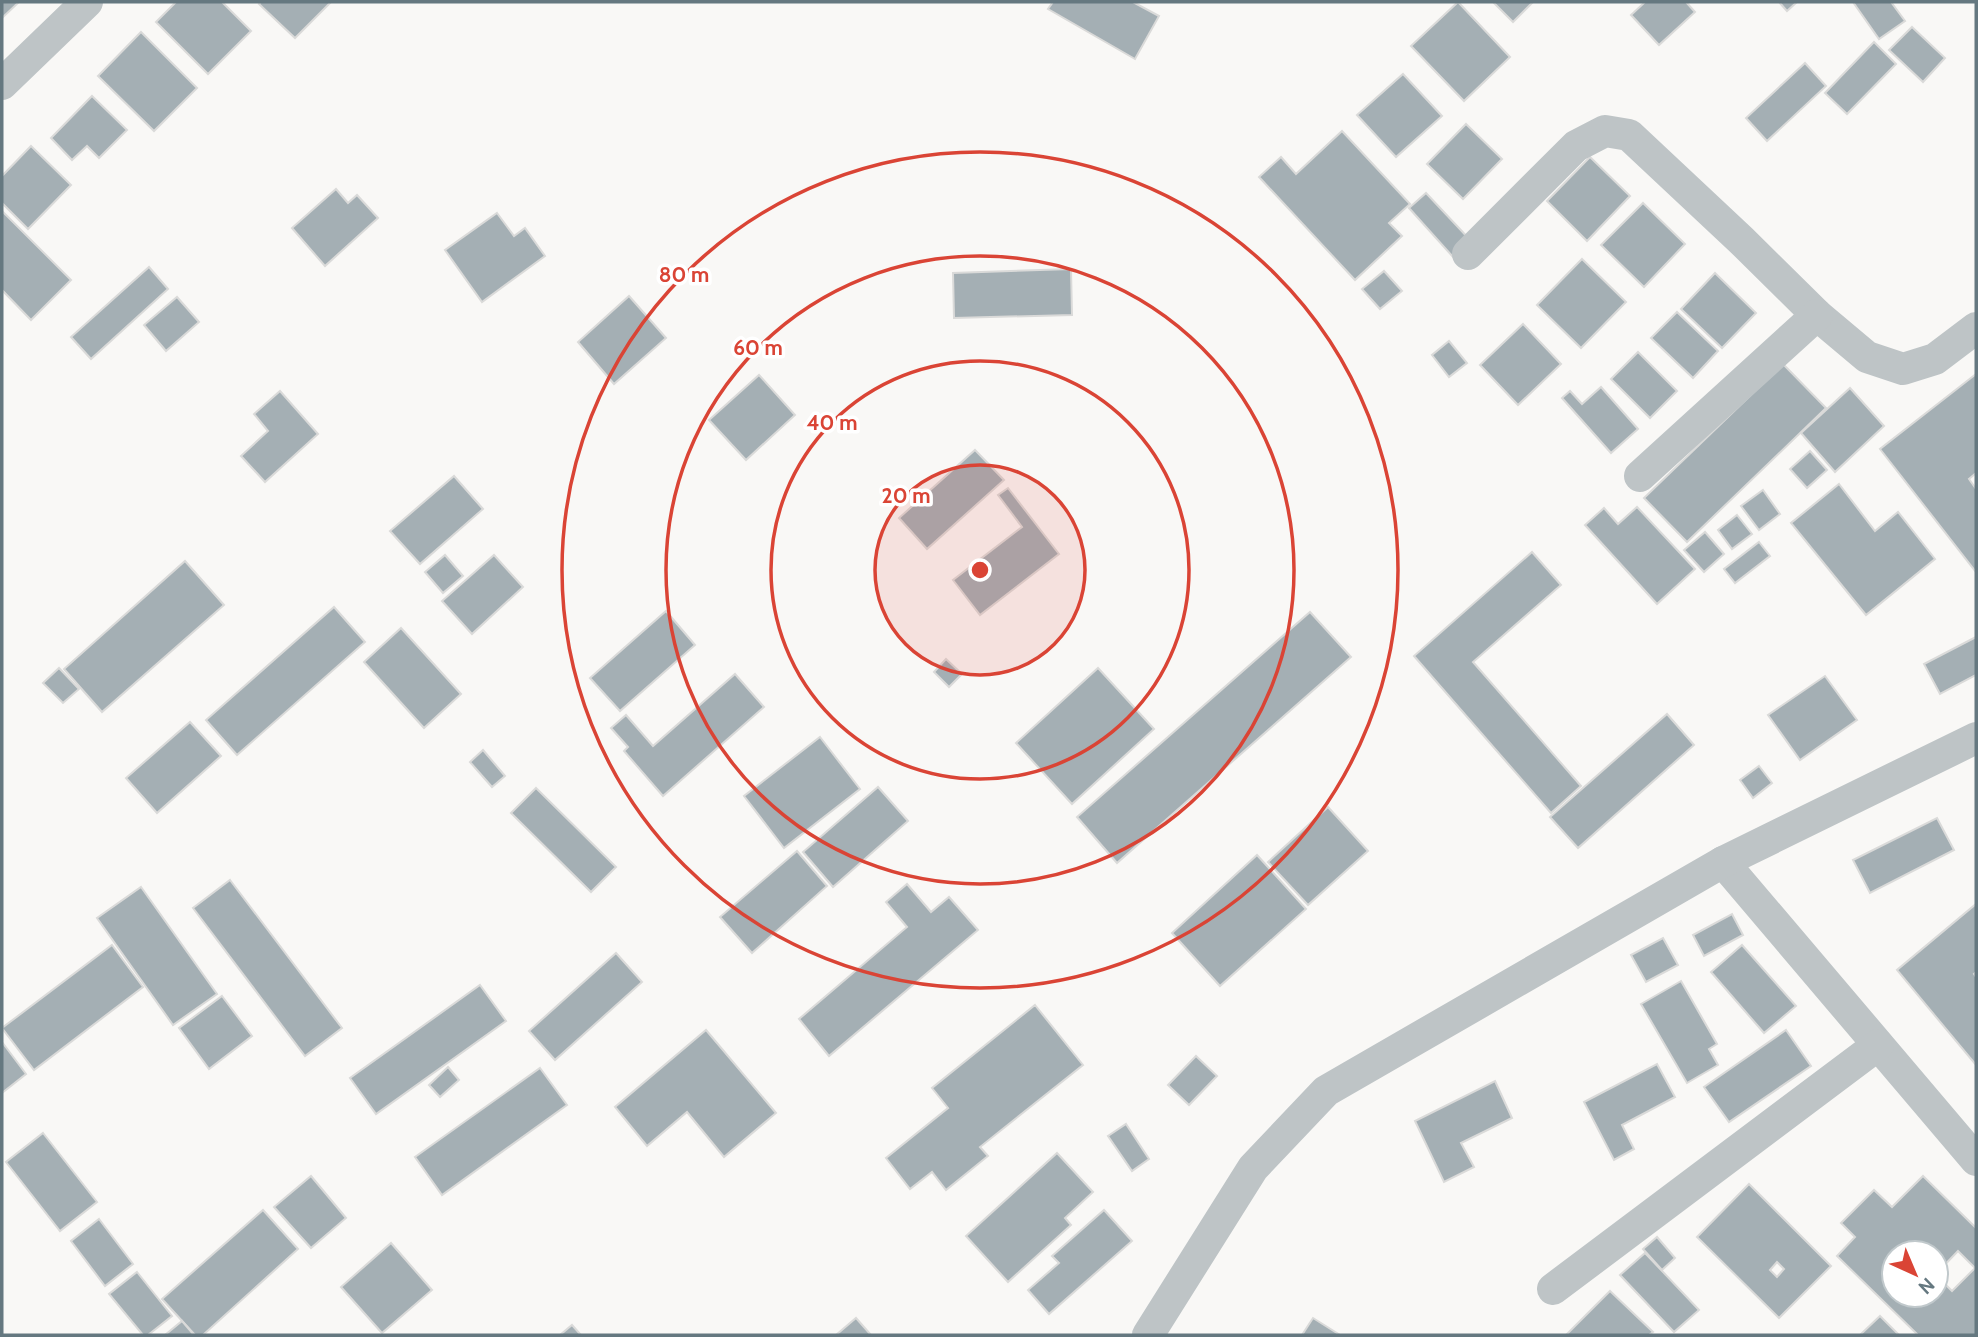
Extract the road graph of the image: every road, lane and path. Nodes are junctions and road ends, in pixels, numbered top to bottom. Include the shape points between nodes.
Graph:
1 (87, 2) edge
2 (2, 85) edge
3 (1468, 254) dead end
4 (1817, 315) junction
5 (1976, 328) edge
6 (1640, 476) dead end
7 (1976, 738) edge
8 (1723, 862) junction
9 (1878, 1045) junction
10 (1976, 1160) edge
11 (1553, 1289) dead end
12 (1148, 1335) edge

1 - 2 street
3 - 4 street via 1576,146 1605,131 1629,135
4 - 5 street via 1867,357 1903,369 1935,359
4 - 6 street
7 - 8 street
8 - 9 street
8 - 12 street via 1326,1091 1253,1168
9 - 10 street
9 - 11 street

